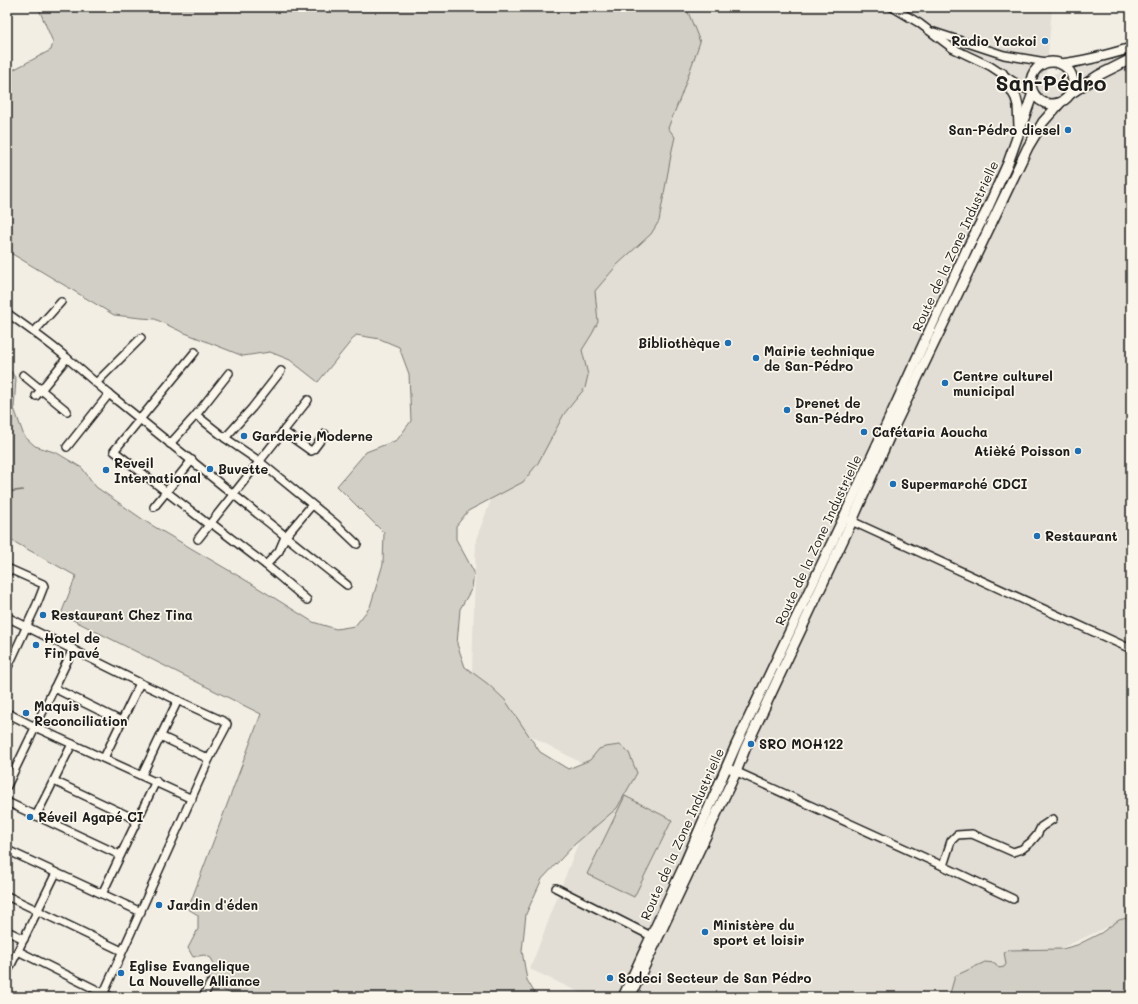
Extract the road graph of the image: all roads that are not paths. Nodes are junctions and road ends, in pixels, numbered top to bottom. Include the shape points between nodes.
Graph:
1 (892, 7) edge
2 (930, 31) junction
3 (1131, 48) edge
4 (1131, 59) edge
5 (1046, 62) junction
6 (1061, 64) junction
7 (1002, 73) junction
8 (1033, 93) junction
9 (1070, 94) junction
10 (1060, 103) junction
11 (1019, 133) junction
12 (61, 302) dead end
13 (7, 313) edge
14 (34, 332) junction
15 (141, 338) dead end
16 (195, 352) dead end
17 (67, 358) junction
18 (281, 371) dead end
19 (229, 373) dead end
20 (23, 375) dead end
21 (96, 383) junction
22 (41, 390) junction
23 (109, 394) junction
24 (36, 396) dead end
25 (308, 400) dead end
26 (67, 411) dead end
27 (196, 415) junction
28 (140, 419) junction
29 (283, 431) junction
30 (325, 434) dead end
31 (225, 438) junction
32 (170, 444) junction
33 (67, 447) dead end
34 (192, 460) junction
35 (259, 461) junction
36 (167, 492) junction
37 (233, 495) junction
38 (312, 505) junction
39 (154, 507) dead end
40 (848, 519) junction
41 (210, 524) junction
42 (285, 537) junction
43 (198, 538) dead end
44 (357, 544) dead end
45 (266, 565) junction
46 (7, 568) edge
47 (348, 585) dead end
48 (307, 600) dead end
49 (7, 617) edge
50 (26, 626) junction
51 (1131, 648) edge
52 (72, 649) junction
53 (7, 667) edge
54 (140, 683) junction
55 (54, 688) junction
56 (178, 700) junction
57 (7, 713) edge
58 (122, 721) junction
59 (35, 727) junction
60 (160, 736) junction
61 (72, 744) junction
62 (104, 758) junction
63 (210, 759) junction
64 (726, 767) junction
65 (736, 772) junction
66 (142, 775) junction
67 (54, 781) junction
68 (156, 781) junction
69 (7, 786) edge
70 (192, 798) junction
71 (7, 802) edge
72 (36, 816) junction
73 (1053, 819) dead end
74 (137, 820) junction
75 (7, 850) edge
76 (120, 855) junction
77 (943, 866) junction
78 (56, 873) junction
79 (556, 888) dead end
80 (102, 894) junction
81 (7, 896) edge
82 (1013, 899) dead end
83 (38, 911) junction
84 (141, 912) junction
85 (7, 930) edge
86 (651, 936) junction
87 (24, 939) junction
88 (18, 951) junction
89 (122, 951) junction
90 (7, 973) edge
91 (210, 984) dead end
92 (102, 995) edge
93 (111, 997) edge
94 (203, 997) edge
95 (623, 997) edge
96 (630, 997) edge

1 - 2 street
2 - 5 street via 1004,55
2 - 7 street via 952,48
3 - 6 main road via 1097,58
4 - 9 main road via 1099,75
5 - 6 main road
5 - 8 main road via 1033,72
6 - 9 main road via 1068,68 1072,75 1073,86
7 - 8 street
7 - 11 main road via 1016,98
8 - 10 main road via 1044,103
8 - 11 main road, Route de la Zone Industrielle
9 - 10 main road
10 - 40 main road, Route de la Zone Industrielle via 1043,122 1028,147
11 - 40 main road, Route de la Zone Industrielle via 1008,163 966,249
12 - 14 street
13 - 14 street
14 - 17 street
15 - 21 street
16 - 28 street
17 - 21 street
17 - 22 street
18 - 31 street
19 - 27 street
20 - 22 street
21 - 23 street
22 - 24 street
22 - 26 street
23 - 28 street
23 - 33 street
25 - 29 street
27 - 31 street
27 - 32 street
28 - 32 street
28 - 36 street via 114,451
29 - 30 street via 311,451
29 - 35 street
31 - 35 street
32 - 34 street
34 - 36 street
34 - 37 street
35 - 37 street
35 - 38 street
36 - 39 street
36 - 41 street
37 - 41 street
37 - 42 street
38 - 42 street
38 - 44 street
40 - 51 street
40 - 64 main road, Route de la Zone Industrielle
40 - 65 main road, Route de la Zone Industrielle
41 - 43 street
41 - 45 street
42 - 45 street via 278,551
42 - 47 street
45 - 48 street
46 - 50 street via 44,586
49 - 50 street
50 - 52 street
50 - 53 street
52 - 54 street
52 - 55 street
54 - 56 street
54 - 58 street
55 - 58 street
55 - 59 street
56 - 60 street
56 - 63 street via 225,722 226,727
57 - 59 street
58 - 62 street
59 - 61 street
59 - 69 street
60 - 63 street
60 - 66 street
61 - 62 street
61 - 67 street
62 - 66 street
63 - 70 street
64 - 65 street
64 - 86 main road, Route de la Zone Industrielle
65 - 77 street
65 - 96 main road, Route de la Zone Industrielle
66 - 68 street
67 - 72 street
67 - 74 street
68 - 70 street
68 - 74 street
70 - 84 street
71 - 72 street
72 - 76 street
73 - 77 street via 1041,827 1026,846 1013,852 972,834 957,835 951,841
74 - 76 street
75 - 78 street
76 - 80 street
77 - 82 street
78 - 80 street
78 - 83 street
79 - 86 street
80 - 84 street
81 - 83 street
83 - 87 street
83 - 89 street
84 - 89 street
85 - 87 street
86 - 95 main road, Route de la Zone Industrielle
87 - 88 street
88 - 90 street
88 - 92 street
89 - 92 street
91 - 94 street
92 - 93 street

